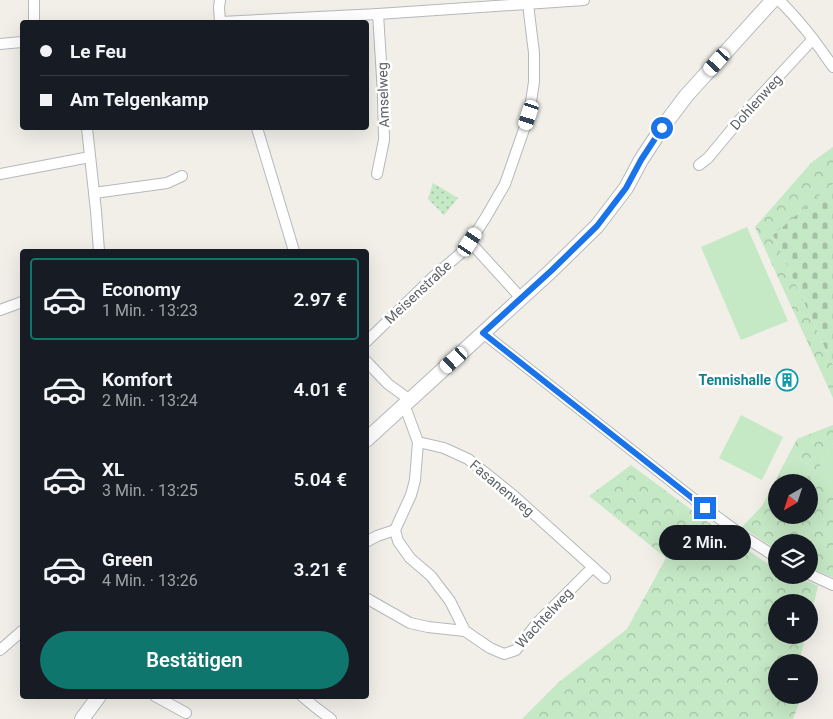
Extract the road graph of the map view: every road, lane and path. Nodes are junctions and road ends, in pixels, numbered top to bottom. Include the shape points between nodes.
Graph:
1 (34, 0) edge
2 (220, 0) edge
3 (584, 0) edge
4 (773, 0) edge
5 (779, 0) edge
6 (566, 1) edge
7 (528, 4) junction
8 (378, 14) junction
9 (34, 20) edge
10 (220, 20) edge
11 (260, 20) edge
12 (813, 39) junction
13 (20, 42) edge
14 (0, 44) edge
15 (833, 66) edge
16 (87, 130) edge
17 (258, 130) edge
18 (90, 157) junction
19 (699, 165) dead end
20 (0, 174) edge
21 (377, 174) dead end
22 (182, 176) dead end
23 (94, 193) junction
24 (470, 242) junction
25 (99, 249) edge
26 (293, 249) edge
27 (521, 298) junction
28 (20, 303) edge
29 (0, 310) edge
30 (483, 333) junction
31 (369, 339) edge
32 (369, 364) edge
33 (406, 403) junction
34 (369, 437) edge
35 (418, 442) junction
36 (396, 530) junction
37 (369, 541) edge
38 (768, 552) edge
39 (593, 567) junction
40 (605, 578) dead end
41 (818, 578) edge
42 (833, 585) edge
43 (369, 600) edge
44 (465, 631) junction
45 (20, 633) edge
46 (0, 650) edge
47 (97, 699) edge
48 (160, 699) edge
49 (306, 699) edge
50 (186, 713) dead end
51 (82, 719) edge
52 (332, 719) edge

1 - 9 street
2 - 10 street
3 - 6 street
4 - 27 street via 686,96 597,226
5 - 12 street
6 - 7 street
7 - 8 street
7 - 24 street, Meisenstraße via 534,53 529,115 504,184
8 - 11 street
8 - 21 street, Amselweg via 384,140
12 - 15 street
12 - 19 street, Dohlenweg
13 - 14 street
16 - 18 street
17 - 26 street
18 - 20 street
18 - 23 street
22 - 23 street via 167,183
23 - 25 street
24 - 27 street
24 - 31 street, Meisenstraße
27 - 30 street
28 - 29 street
30 - 33 street
30 - 38 street via 705,508
32 - 33 street
33 - 34 street
33 - 35 street
35 - 36 street via 411,495
35 - 39 street, Fasanenweg via 444,448 468,459
36 - 37 street
36 - 44 street, Wachtelweg via 398,541 450,601
39 - 40 street, Fasanenweg
39 - 44 street, Wachtelweg via 538,622 516,650 504,654
41 - 42 street
43 - 44 street, Wachtelweg via 410,622
45 - 46 street
47 - 51 street
48 - 50 street
49 - 52 street

